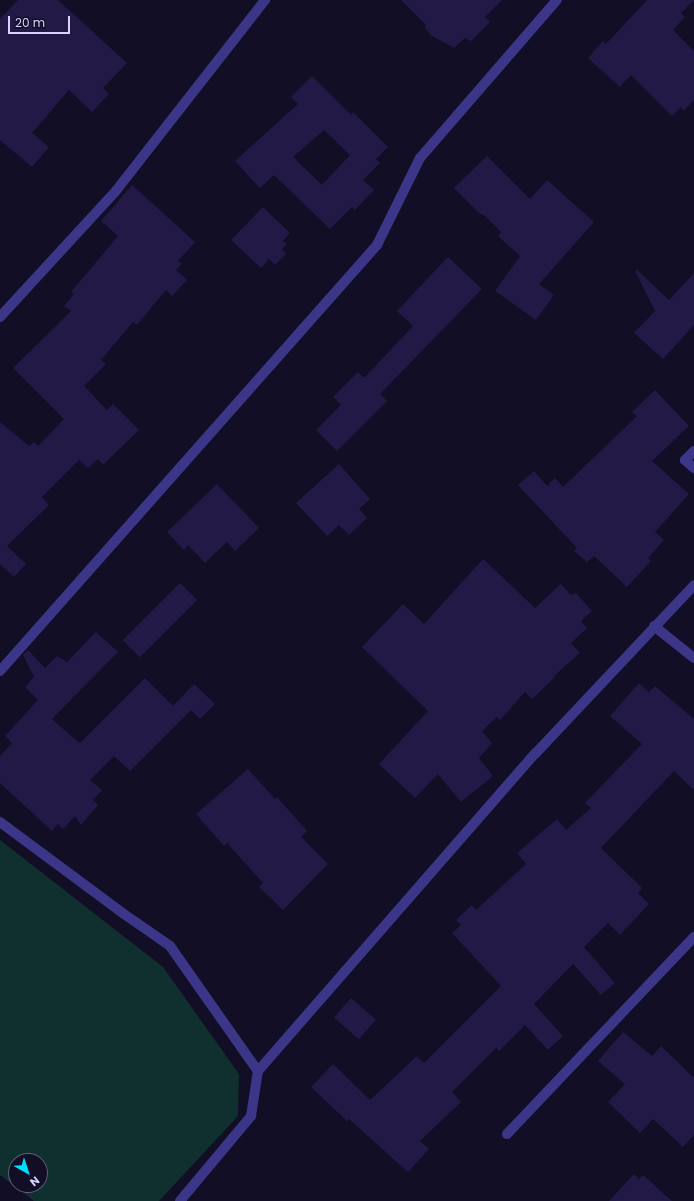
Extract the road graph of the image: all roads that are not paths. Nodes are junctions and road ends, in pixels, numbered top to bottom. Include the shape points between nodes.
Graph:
1 (264, 0) edge
2 (557, 0) edge
3 (0, 317) edge
4 (694, 451) edge
5 (694, 468) edge
6 (694, 585) edge
7 (654, 626) junction
8 (694, 658) edge
9 (0, 671) edge
10 (0, 822) edge
11 (694, 937) edge
12 (258, 1071) junction
13 (507, 1134) dead end
14 (180, 1201) edge

1 - 3 street via 115,192
2 - 9 street via 420,158 377,245
4 - 5 street via 685,460
6 - 7 street
7 - 8 street
7 - 12 street via 535,754
10 - 12 street via 170,946
11 - 13 street
12 - 14 street via 251,1116

